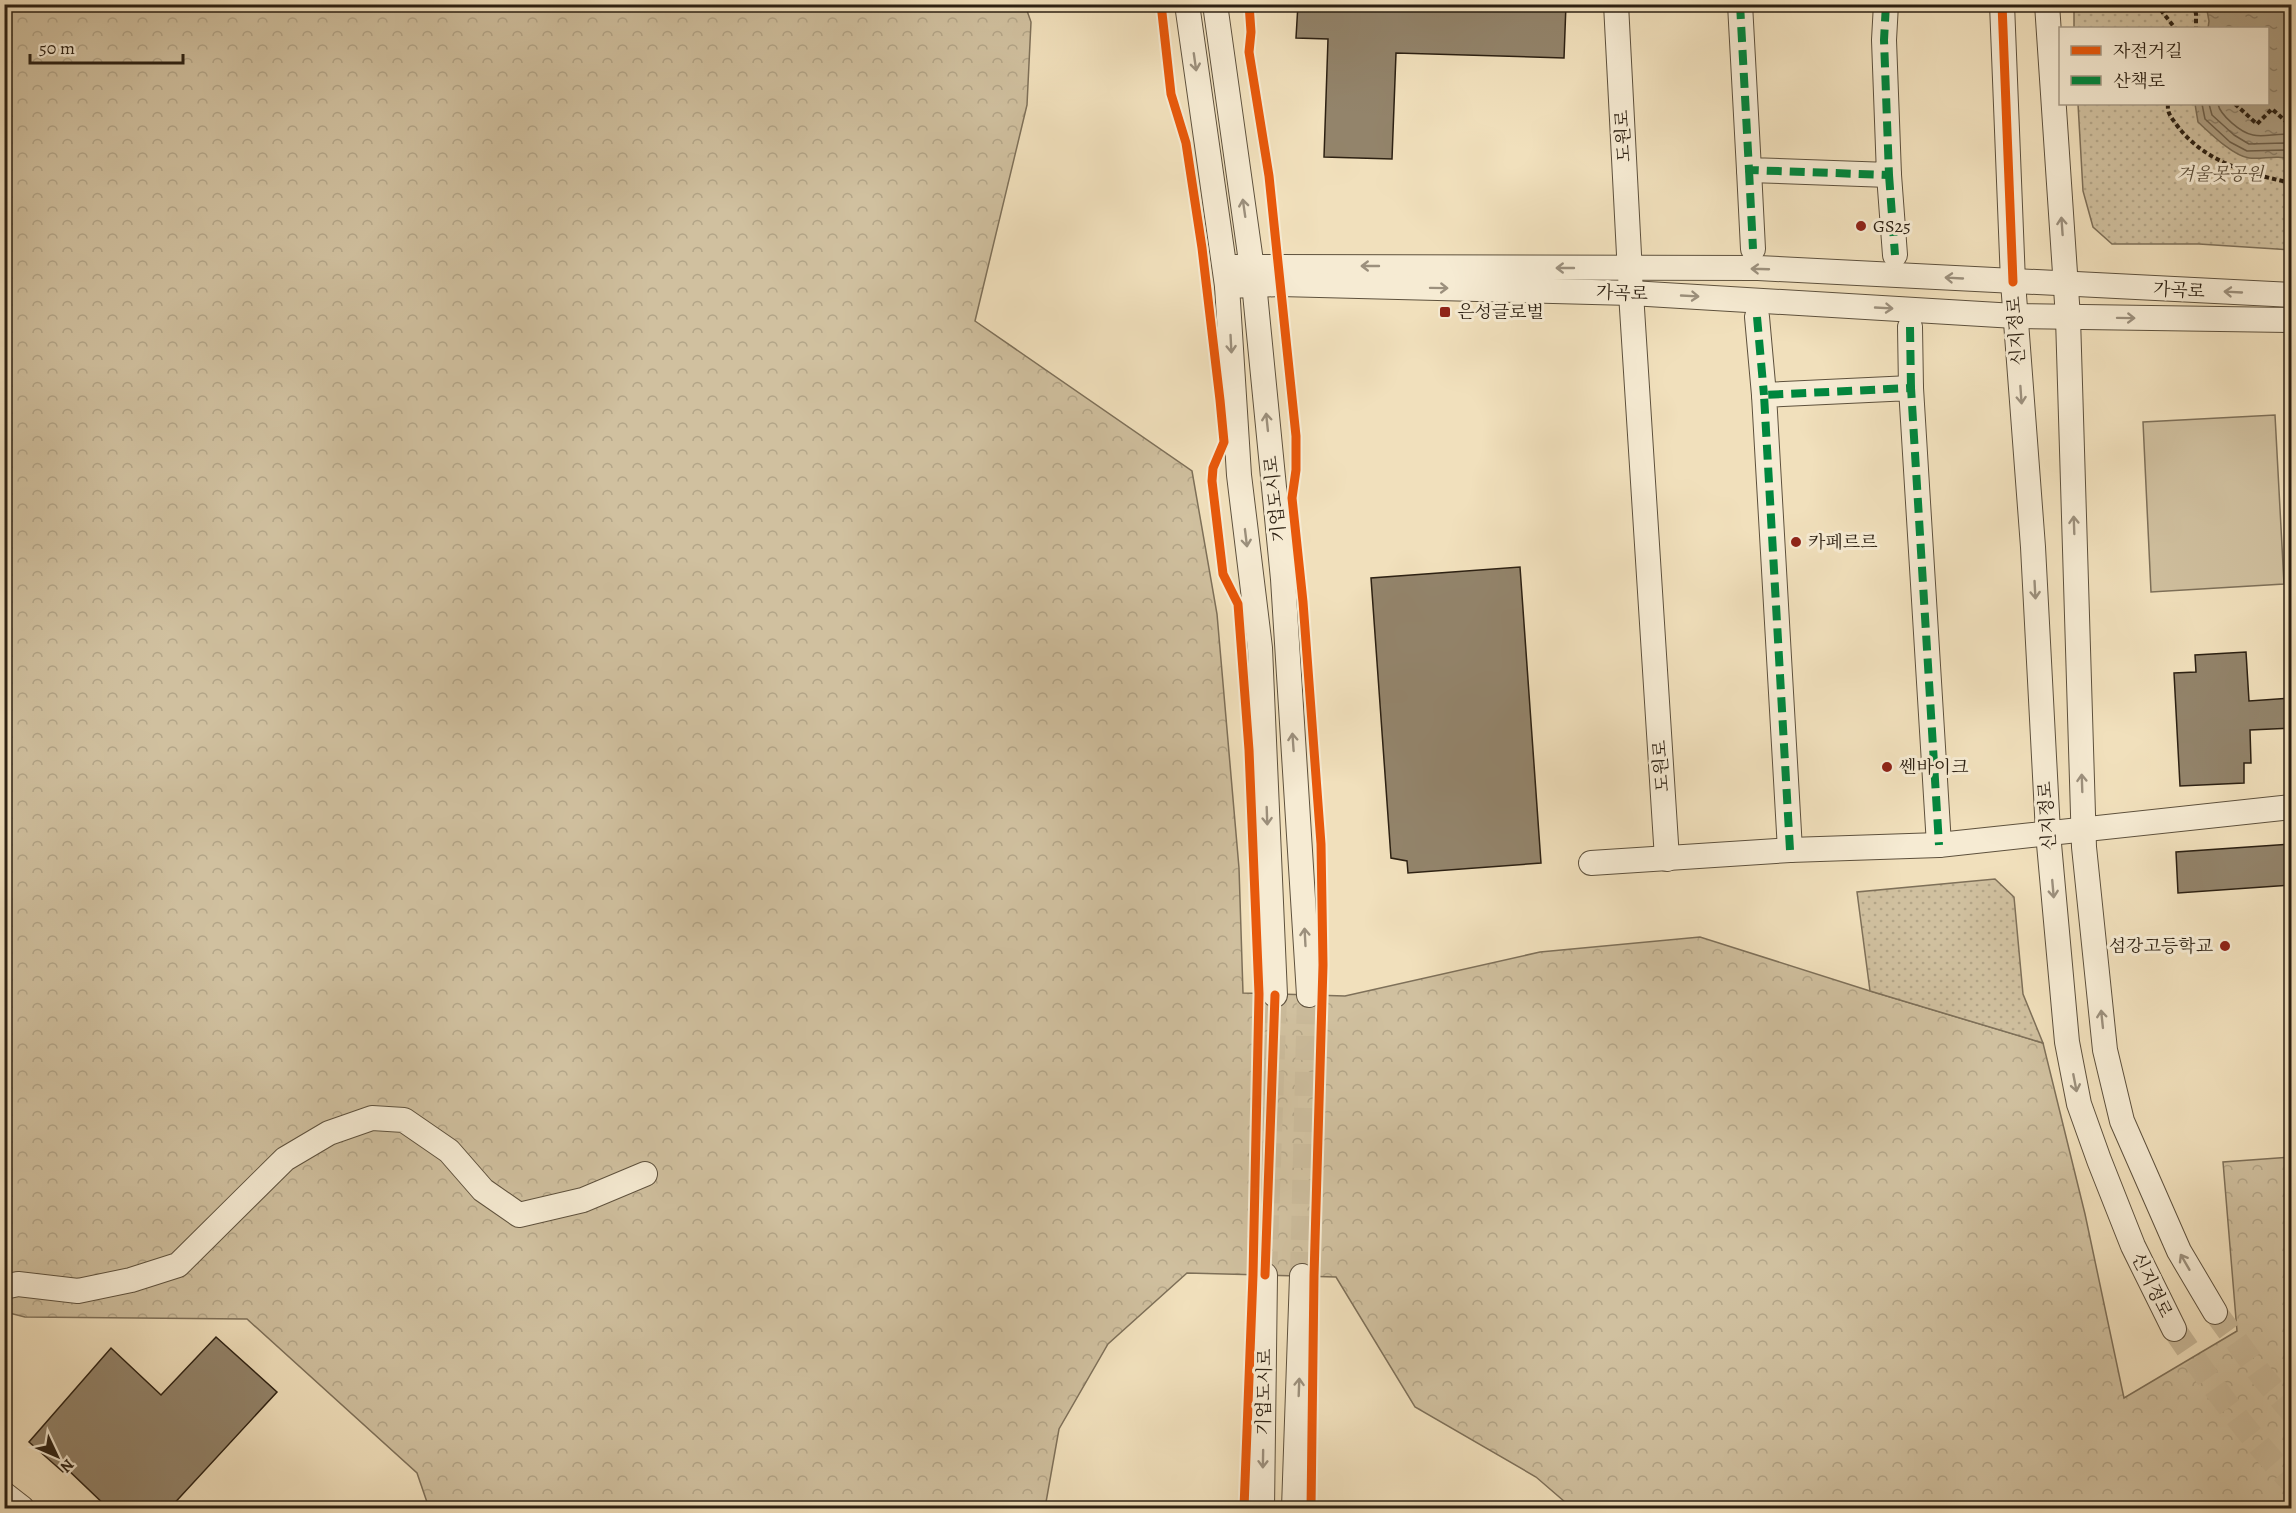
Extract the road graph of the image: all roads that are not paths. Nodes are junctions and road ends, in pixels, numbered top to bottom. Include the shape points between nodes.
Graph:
1 (1186, 4) edge
2 (1215, 4) edge
3 (1616, 4) edge
4 (1740, 4) edge
5 (1886, 4) edge
6 (2002, 4) edge
7 (2047, 4) edge
8 (1749, 170) junction
9 (1889, 175) junction
10 (1753, 249) dead end
11 (1894, 255) dead end
12 (1630, 268) junction
13 (1253, 275) junction
14 (1226, 276) junction
15 (2013, 282) junction
16 (2066, 284) junction
17 (1631, 293) junction
18 (2292, 295) edge
19 (1757, 316) dead end
20 (2015, 316) junction
21 (2068, 318) junction
22 (2292, 320) edge
23 (1910, 327) dead end
24 (1911, 388) junction
25 (1764, 395) junction
26 (2292, 807) edge
27 (2084, 829) junction
28 (2048, 833) junction
29 (1939, 845) junction
30 (1790, 850) junction
31 (1667, 859) junction
32 (1591, 863) dead end
33 (1275, 995) tunnel mouth
34 (1309, 995) tunnel mouth
35 (645, 1174) dead end
36 (1265, 1275) tunnel mouth
37 (1302, 1276) tunnel mouth
38 (4, 1287) edge
39 (2215, 1312) tunnel mouth
40 (2174, 1329) tunnel mouth
41 (4, 1494) edge
42 (22, 1509) edge
43 (1262, 1509) edge
44 (1294, 1509) edge

1 -> 14 street, 기업도시로
13 -> 2 street, 기업도시로
3 - 12 street, 도원로
4 - 8 street
5 - 9 street
6 - 15 street, 신지정로
16 -> 7 street
8 - 9 street
8 - 10 street
9 - 11 street
12 -> 13 street, 가곡로
15 -> 12 street, 가곡로 via 1758,268
12 - 17 street, 도원로
13 - 14 street, 가곡로
13 -> 17 street, 가곡로
34 -> 13 street, 기업도시로 via 1283,579
14 -> 33 street, 기업도시로 via 1239,475 1260,648
15 - 16 street, 가곡로
15 - 20 street, 신지정로
18 -> 16 street, 가곡로
16 - 21 street
17 -> 20 street, 가곡로
17 - 31 street, 도원로
19 - 25 street
20 - 21 street, 가곡로
20 -> 28 street, 신지정로 via 2033,547
21 -> 22 street, 가곡로
27 -> 21 street
23 - 24 street
24 - 25 street
24 - 29 street
25 - 30 street
26 - 27 street
27 - 28 street
39 -> 27 street via 2179,1251 2122,1121 2105,1050
28 - 29 street
28 -> 40 street, 신지정로 via 2067,1042 2079,1104 2133,1246
29 - 30 street
30 - 31 street
31 - 32 street
35 - 38 street via 583,1200 519,1215 483,1190 449,1151 404,1120 372,1118 329,1133 285,1159 178,1265 78,1291 18,1284
36 -> 43 street, 기업도시로
44 -> 37 street, 기업도시로
41 - 42 street

